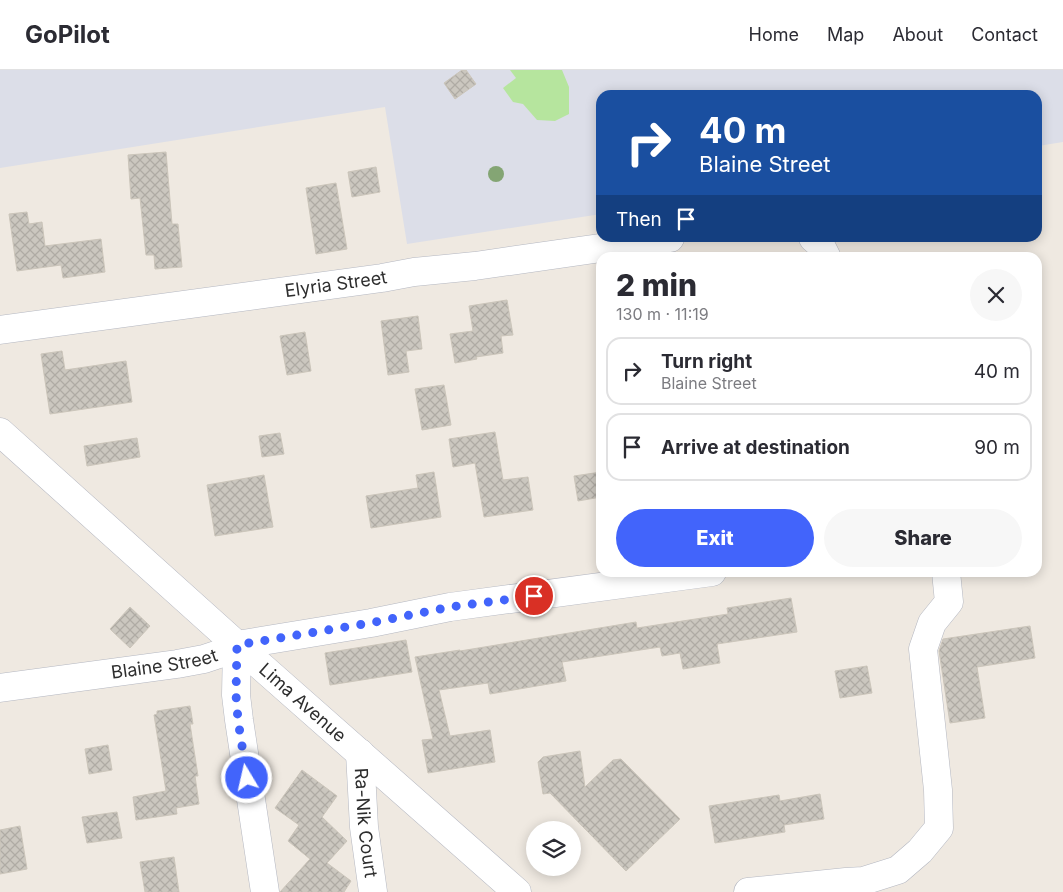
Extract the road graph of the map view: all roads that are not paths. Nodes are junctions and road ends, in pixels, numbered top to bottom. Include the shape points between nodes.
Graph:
1 (642, 242) edge
2 (0, 330) edge
3 (0, 432) edge
4 (675, 577) edge
5 (946, 577) edge
6 (237, 645) junction
7 (0, 688) edge
8 (360, 753) junction
9 (265, 892) edge
10 (373, 892) edge
11 (517, 892) edge
12 (748, 892) edge

1 - 2 street, Elyria Street
3 - 6 street, Lima Avenue
4 - 6 street, Blaine Street via 450,607
5 - 12 street via 949,602 932,623 923,649 939,828 898,870 863,881
6 - 7 street, Blaine Street via 204,659 177,664
6 - 8 street, Lima Avenue
6 - 9 street via 238,720
8 - 10 street, Ra-Nik Court via 364,827
8 - 11 street, Lima Avenue

